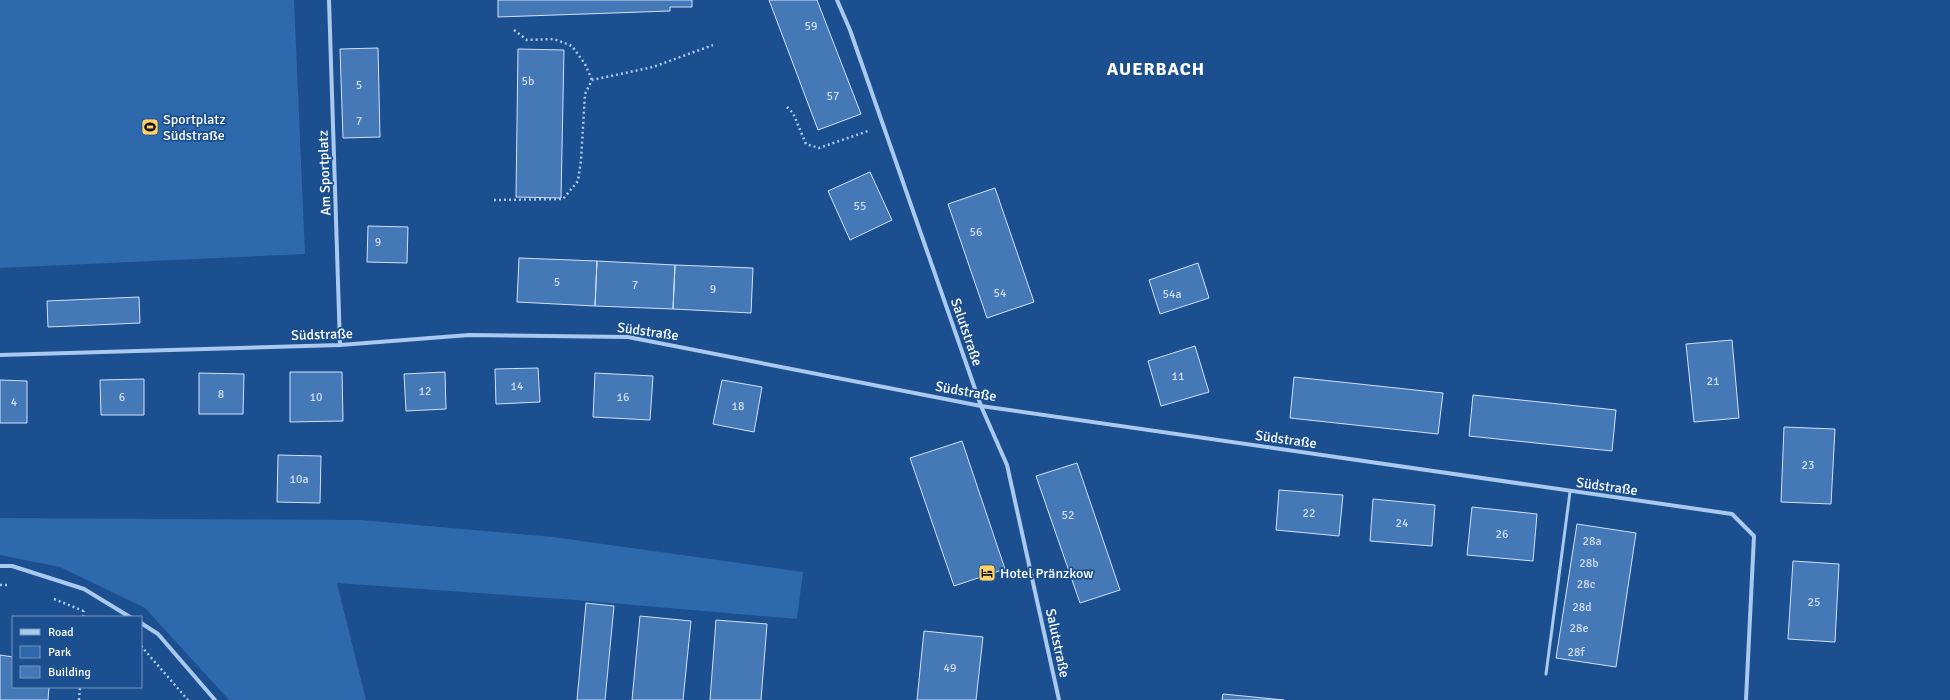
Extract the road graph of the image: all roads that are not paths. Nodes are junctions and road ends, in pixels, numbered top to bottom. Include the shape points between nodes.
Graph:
1 (329, 0) edge
2 (837, 0) edge
3 (340, 345) junction
4 (0, 355) edge
5 (981, 406) junction
6 (1570, 492) junction
7 (0, 566) edge
8 (128, 616) edge
9 (142, 625) edge
10 (1546, 674) dead end
11 (215, 700) edge
12 (1060, 700) edge
13 (1746, 700) edge

1 - 3 street, Am Sportplatz
2 - 5 street, Salutstraße via 850,30
3 - 4 street, Südstraße
3 - 5 street, Südstraße via 469,335 628,337
5 - 6 street, Südstraße
5 - 12 street, Salutstraße via 1007,465
6 - 10 lane
6 - 13 street, Südstraße via 1732,514 1754,536
7 - 8 street via 12,566 84,589
9 - 11 street via 158,634

